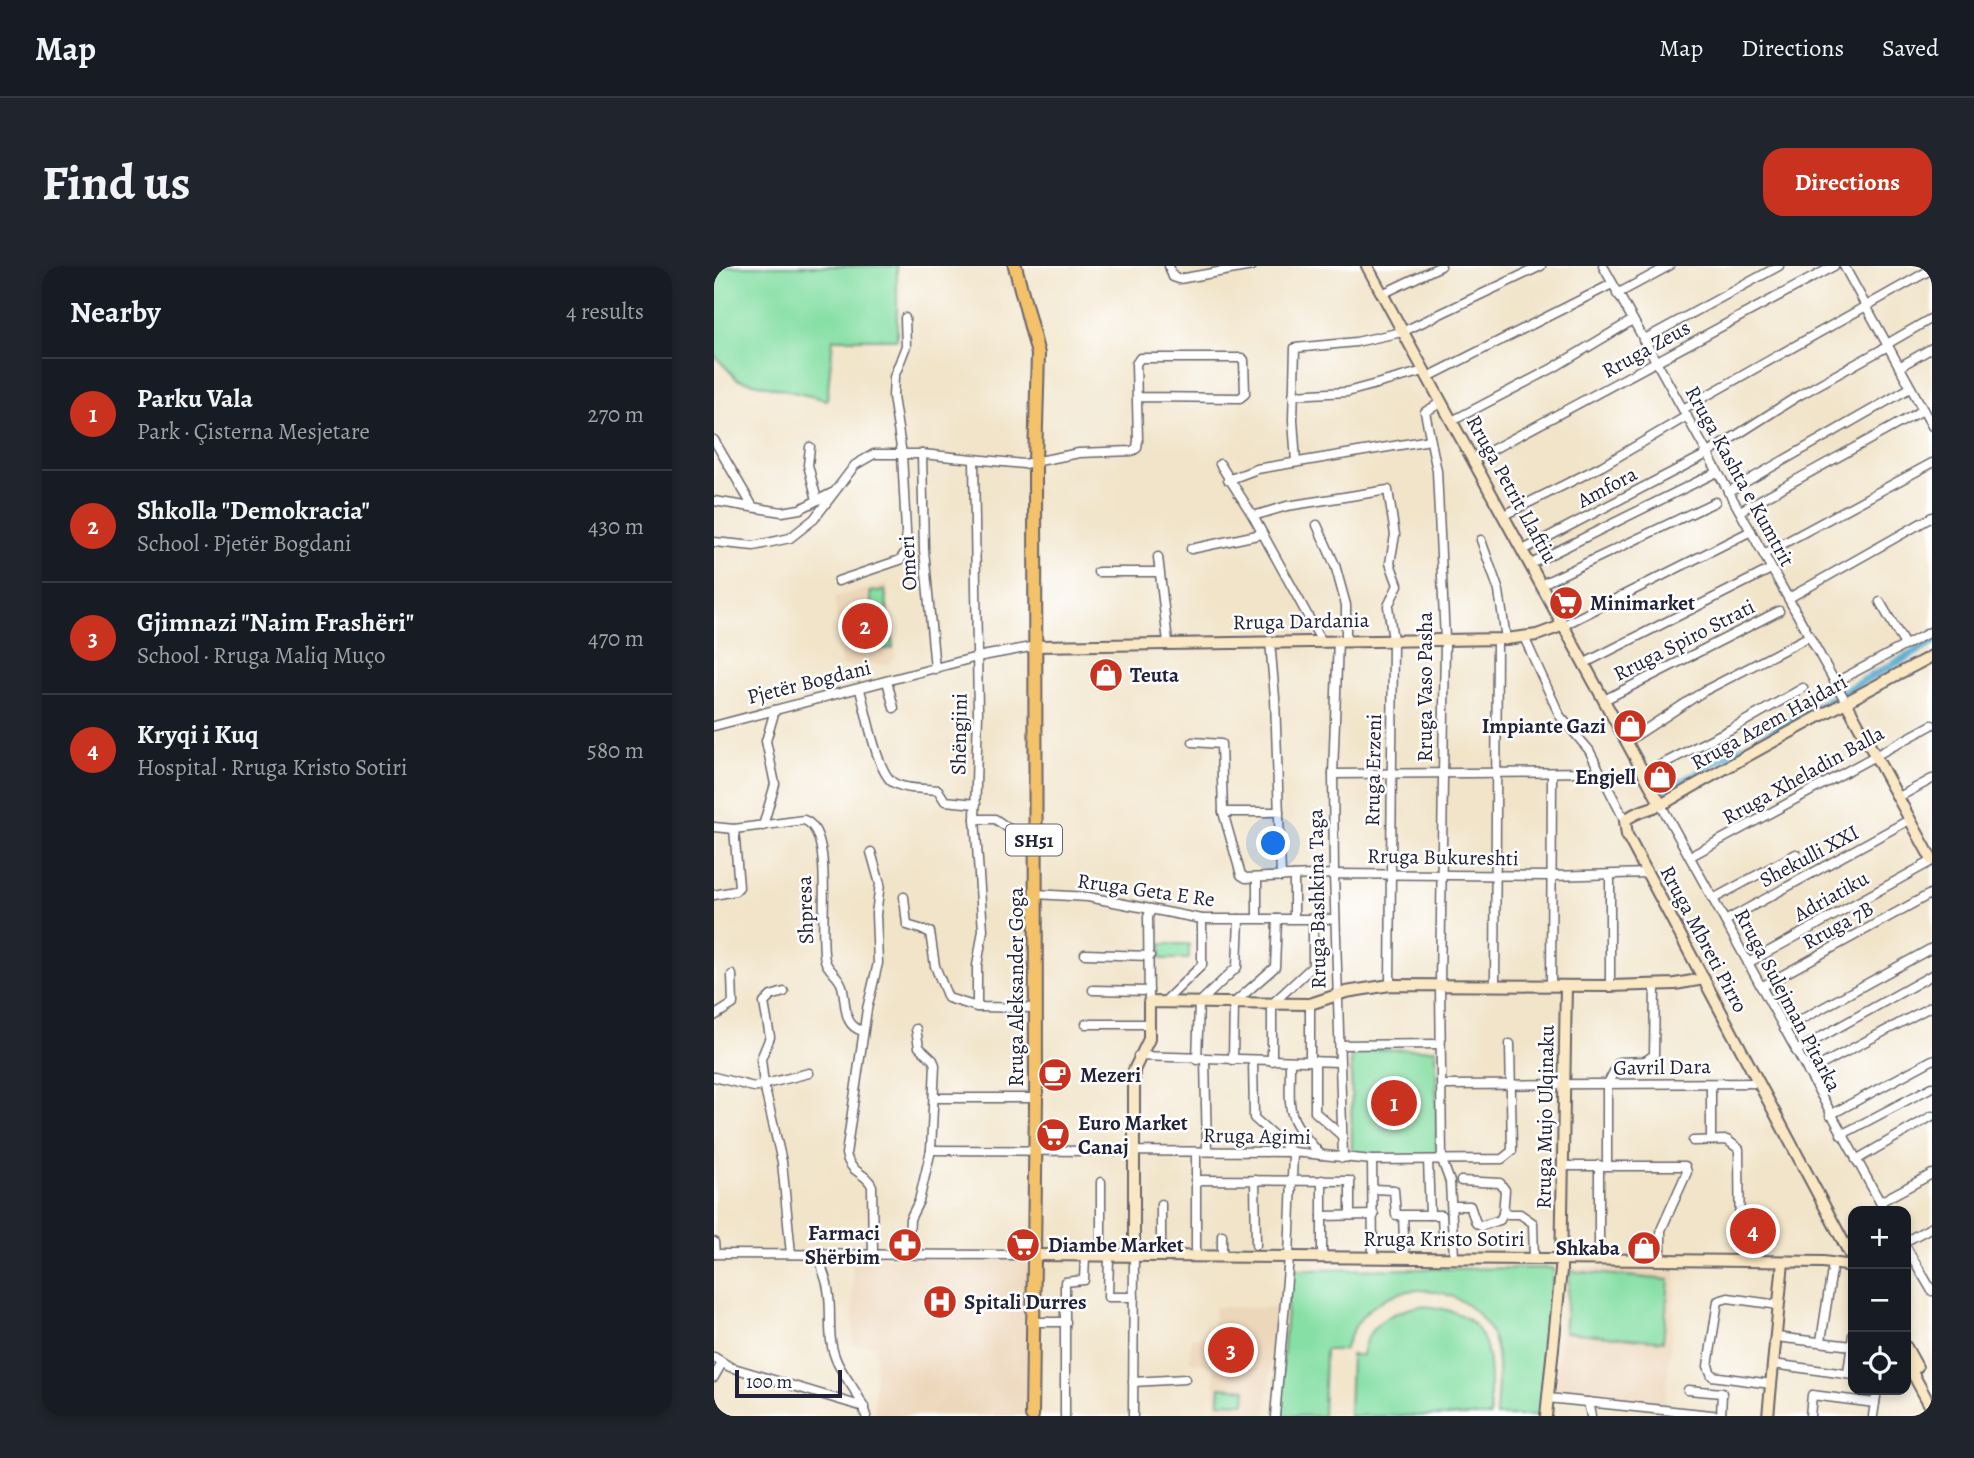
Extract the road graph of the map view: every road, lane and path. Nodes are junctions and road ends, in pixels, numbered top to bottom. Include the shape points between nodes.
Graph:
1 (1015, 266) edge
2 (1169, 266) edge
3 (1252, 266) edge
4 (1367, 266) edge
5 (1441, 266) edge
6 (1541, 266) edge
7 (1602, 266) edge
8 (1669, 266) edge
9 (1779, 266) edge
10 (1834, 266) edge
11 (1844, 266) edge
12 (1932, 269) edge
13 (1612, 284) junction
14 (1382, 294) junction
15 (1617, 294) junction
16 (1865, 305) junction
17 (905, 318) dead end
18 (1932, 318) edge
19 (1633, 320) junction
20 (1402, 332) junction
21 (1643, 340) junction
22 (1887, 345) junction
23 (1932, 348) edge
24 (1656, 363) junction
25 (1899, 367) junction
26 (1426, 374) junction
27 (1910, 387) junction
28 (1293, 395) junction
29 (1139, 397) junction
30 (1442, 402) junction
31 (1685, 412) junction
32 (1927, 412) edge
33 (1452, 421) junction
34 (1932, 426) edge
35 (714, 440) edge
36 (1430, 440) junction
37 (810, 447) dead end
38 (902, 454) junction
39 (922, 454) junction
40 (1707, 454) junction
41 (974, 460) junction
42 (1473, 460) junction
43 (1035, 461) junction
44 (1296, 462) junction
45 (1932, 463) edge
46 (1220, 464) dead end
47 (1717, 472) junction
48 (1228, 480) junction
49 (835, 492) junction
50 (1728, 492) junction
51 (714, 500) edge
52 (817, 500) junction
53 (1715, 502) dead end
54 (753, 507) junction
55 (1740, 511) junction
56 (1504, 515) junction
57 (1253, 516) junction
58 (1932, 517) edge
59 (1317, 525) dead end
60 (1751, 531) junction
61 (1262, 534) junction
62 (1482, 540) dead end
63 (714, 542) edge
64 (1192, 549) dead end
65 (1523, 550) junction
66 (1764, 554) junction
67 (1158, 557) dead end
68 (1531, 564) junction
69 (1772, 569) junction
70 (1097, 572) dead end
71 (1158, 572) junction
72 (838, 581) dead end
73 (1542, 584) junction
74 (1789, 598) junction
75 (1880, 602) dead end
76 (1779, 611) dead end
77 (1564, 625) junction
78 (1932, 631) edge
79 (1524, 636) junction
80 (1808, 637) junction
81 (1445, 639) junction
82 (1501, 639) junction
83 (1321, 640) junction
84 (1342, 640) junction
85 (1392, 640) junction
86 (1270, 641) junction
87 (1168, 642) junction
88 (1905, 645) junction
89 (1036, 646) junction
90 (1932, 656) edge
91 (977, 657) junction
92 (1585, 663) junction
93 (935, 669) junction
94 (887, 681) junction
95 (1837, 685) junction
96 (1804, 688) dead end
97 (860, 690) junction
98 (1604, 700) junction
99 (1845, 700) junction
100 (894, 708) dead end
101 (775, 710) junction
102 (1932, 725) edge
103 (714, 726) edge
104 (1628, 741) junction
105 (1193, 742) dead end
106 (1875, 756) junction
107 (1600, 772) junction
108 (1496, 773) junction
109 (1645, 773) junction
110 (1334, 774) junction
111 (1390, 774) junction
112 (1552, 774) junction
113 (1441, 775) junction
114 (1932, 779) edge
115 (1897, 798) junction
116 (976, 804) junction
117 (1661, 805) junction
118 (1223, 812) junction
119 (1279, 812) junction
120 (975, 819) junction
121 (1909, 820) junction
122 (1625, 821) junction
123 (763, 826) junction
124 (714, 827) edge
125 (733, 829) junction
126 (1034, 838) junction
127 (1927, 841) edge
128 (871, 852) dead end
129 (1796, 854) dead end
130 (1691, 856) junction
131 (1932, 861) edge
132 (1647, 873) junction
133 (1334, 874) junction
134 (1390, 874) junction
135 (1444, 875) junction
136 (1496, 875) junction
137 (1610, 875) junction
138 (1294, 876) junction
139 (1553, 876) junction
140 (1281, 877) junction
141 (1257, 878) junction
142 (1932, 893) edge
143 (1035, 894) junction
144 (714, 895) edge
145 (904, 897) dead end
146 (1713, 899) junction
147 (1151, 909) junction
148 (1257, 918) junction
149 (1294, 918) junction
150 (1313, 918) junction
151 (1202, 919) junction
152 (1239, 919) junction
153 (1276, 919) junction
154 (1335, 919) junction
155 (1725, 921) junction
156 (1932, 948) edge
157 (1085, 954) dead end
158 (1150, 956) junction
159 (1748, 963) junction
160 (732, 975) dead end
161 (1932, 975) edge
162 (1704, 979) junction
163 (1390, 985) junction
164 (1440, 985) junction
165 (1495, 985) junction
166 (1655, 985) junction
167 (1550, 986) junction
168 (1566, 986) junction
169 (1610, 986) junction
170 (1761, 987) junction
171 (1093, 990) dead end
172 (784, 992) dead end
173 (1149, 996) junction
174 (1336, 997) junction
175 (1164, 1002) junction
176 (1199, 1003) junction
177 (1234, 1003) junction
178 (1272, 1004) junction
179 (1310, 1004) junction
180 (1932, 1006) edge
181 (977, 1007) junction
182 (1036, 1008) junction
183 (714, 1016) edge
184 (1086, 1024) dead end
185 (1149, 1024) junction
186 (916, 1029) dead end
187 (1784, 1030) junction
188 (863, 1031) junction
189 (1440, 1044) junction
190 (1510, 1044) dead end
191 (1340, 1045) junction
192 (1796, 1051) junction
193 (1138, 1056) junction
194 (1201, 1060) junction
195 (1233, 1060) junction
196 (1254, 1060) junction
197 (1932, 1060) edge
198 (1272, 1061) junction
199 (1290, 1061) junction
200 (1313, 1061) junction
201 (1339, 1062) junction
202 (809, 1073) dead end
203 (1808, 1073) junction
204 (714, 1077) edge
205 (1759, 1083) junction
206 (1712, 1084) junction
207 (1607, 1085) junction
208 (764, 1086) junction
209 (1442, 1086) junction
210 (1511, 1086) junction
211 (1564, 1087) junction
212 (1932, 1087) edge
213 (934, 1098) junction
214 (1035, 1098) junction
215 (1830, 1115) junction
216 (1932, 1116) edge
217 (1842, 1135) junction
218 (1342, 1136) junction
219 (1712, 1140) junction
220 (1693, 1141) dead end
221 (931, 1150) junction
222 (1035, 1150) junction
223 (1135, 1151) junction
224 (1196, 1152) junction
225 (1207, 1152) junction
226 (1293, 1152) junction
227 (1321, 1155) junction
228 (1343, 1158) junction
229 (1373, 1160) junction
230 (1428, 1160) junction
231 (1442, 1160) junction
232 (1856, 1160) junction
233 (1603, 1165) junction
234 (1564, 1166) junction
235 (1932, 1174) edge
236 (1195, 1180) junction
237 (1255, 1180) junction
238 (1292, 1180) junction
239 (1322, 1180) junction
240 (1461, 1181) dead end
241 (1101, 1182) dead end
242 (1373, 1189) junction
243 (1880, 1202) junction
244 (1161, 1204) dead end
245 (1452, 1206) junction
246 (1882, 1206) edge
247 (1503, 1214) junction
248 (1350, 1215) junction
249 (1374, 1215) junction
250 (1430, 1215) junction
251 (1322, 1216) junction
252 (1403, 1216) junction
253 (1932, 1227) edge
254 (1222, 1235) dead end
255 (1453, 1235) junction
256 (1911, 1238) edge
257 (714, 1242) edge
258 (1256, 1245) dead end
259 (1848, 1251) edge
260 (823, 1253) junction
261 (715, 1254) edge
262 (792, 1254) junction
263 (873, 1254) junction
264 (908, 1254) junction
265 (1033, 1255) junction
266 (1085, 1255) junction
267 (1911, 1255) edge
268 (1105, 1256) junction
269 (1134, 1256) junction
270 (1161, 1256) junction
271 (1196, 1256) junction
272 (1222, 1257) junction
273 (1289, 1257) junction
274 (1322, 1257) junction
275 (1373, 1257) junction
276 (1405, 1258) junction
277 (1454, 1258) junction
278 (1534, 1259) junction
279 (1561, 1259) junction
280 (1599, 1259) junction
281 (1661, 1260) junction
282 (1740, 1261) junction
283 (1783, 1262) junction
284 (1833, 1263) junction
285 (1848, 1265) edge
286 (1931, 1286) edge
287 (1133, 1297) junction
288 (1779, 1304) junction
289 (1031, 1322) junction
290 (1066, 1322) junction
291 (1776, 1337) junction
292 (1821, 1341) junction
293 (1848, 1345) edge
294 (1911, 1355) edge
295 (718, 1360) edge
296 (1773, 1364) junction
297 (1911, 1370) edge
298 (1848, 1374) edge
299 (714, 1377) edge
300 (1185, 1379) dead end
301 (1133, 1382) junction
302 (1771, 1384) junction
303 (1688, 1390) dead end
304 (1932, 1393) edge
305 (1876, 1395) edge
306 (1548, 1398) junction
307 (1588, 1402) junction
308 (1875, 1403) junction
309 (1932, 1409) edge
310 (865, 1411) edge
311 (714, 1413) edge
312 (1669, 1413) edge
313 (722, 1416) edge
314 (1032, 1416) edge
315 (1065, 1416) edge
316 (1133, 1416) edge
317 (1275, 1416) edge
318 (1546, 1416) edge
319 (1591, 1416) edge
320 (1721, 1416) edge
321 (1768, 1416) edge
322 (1810, 1416) edge
323 (1873, 1416) edge

1 - 43 main road, Rruga Aleksander Goga / SH51 via 1038,354
2 - 3 street via 1173,277 1180,279
4 - 14 street, Rruga Petrit Llaftiu
5 - 14 street
6 - 20 street
7 - 13 street, Rruga Kashta e Kumtrit
8 - 15 street
9 - 21 street
10 - 24 street, Rruga Zeus
11 - 16 street
12 - 16 street
13 - 15 street, Rruga Kashta e Kumtrit
13 - 26 street
14 - 20 street, Rruga Petrit Llaftiu
15 - 19 street, Rruga Kashta e Kumtrit
16 - 22 street
16 - 31 street
17 - 38 street via 906,346 894,377 893,397
18 - 22 street, Amfora
19 - 21 street, Rruga Kashta e Kumtrit
19 - 33 street
20 - 26 street, Rruga Petrit Llaftiu
20 - 28 street via 1295,348
21 - 24 street, Rruga Kashta e Kumtrit
22 - 25 street
22 - 40 street, Amfora
23 - 25 street
24 - 31 street, Rruga Kashta e Kumtrit
24 - 42 street, Rruga Zeus
25 - 27 street
26 - 28 street via 1347,392
26 - 30 street, Rruga Petrit Llaftiu
27 - 32 street
27 - 50 street
28 - 44 street
29 - 29 street via 1136,364 1140,358 1244,360 1245,394 1240,397
29 - 43 street via 1138,440 1132,451
30 - 33 street, Rruga Petrit Llaftiu
30 - 36 street, Rruga Vaso Pasha via 1425,412
31 - 40 street, Rruga Kashta e Kumtrit
31 - 56 street via 1602,466
32 - 34 street
32 - 55 street
33 - 42 street, Rruga Petrit Llaftiu
35 - 54 street
36 - 44 street
36 - 81 street, Rruga Vaso Pasha via 1437,471
37 - 52 street via 808,466
38 - 39 street
38 - 49 street via 868,456 855,465
38 - 72 street via 905,557
39 - 41 street
39 - 93 street, Omeri via 924,550
40 - 47 street, Rruga Kashta e Kumtrit
40 - 65 street, Amfora
41 - 43 street
41 - 91 street, Shëngjini
42 - 56 street, Rruga Petrit Llaftiu
43 - 89 main road, Rruga Aleksander Goga / SH51
44 - 48 street
45 - 66 street
46 - 48 street
47 - 50 street, Rruga Kashta e Kumtrit
47 - 68 street
48 - 57 street
49 - 52 street
49 - 63 street via 814,519 790,538 754,546
50 - 55 street, Rruga Kashta e Kumtrit
51 - 54 street
52 - 54 street via 782,512
53 - 73 street
55 - 60 street, Rruga Kashta e Kumtrit
56 - 65 street, Rruga Petrit Llaftiu
57 - 61 street
57 - 85 street, Rruga Erzeni via 1388,489 1395,535 1390,563 1398,579 1388,606
58 - 74 street
59 - 84 street, Rruga Bashkina Taga via 1346,605
60 - 66 street, Rruga Kashta e Kumtrit
60 - 77 street
61 - 64 street
61 - 83 street
62 - 82 street via 1499,591
65 - 68 street, Rruga Petrit Llaftiu
66 - 69 street, Rruga Kashta e Kumtrit
67 - 71 street
68 - 73 street, Rruga Petrit Llaftiu
69 - 74 street, Rruga Kashta e Kumtrit
69 - 92 street
70 - 71 street
71 - 87 street
73 - 77 street, Rruga Petrit Llaftiu
74 - 80 street, Rruga Kashta e Kumtrit
75 - 88 street
76 - 98 street, Rruga Spiro Strati
77 - 79 street, Rruga Dardania
77 - 92 street, Rruga Petrit Llaftiu
78 - 88 street
79 - 82 street, Rruga Dardania
79 - 107 street, Rruga Mbreti Pirro via 1560,716 1589,750
80 - 95 street, Rruga Kashta e Kumtrit
80 - 104 street via 1664,714
81 - 82 street, Rruga Dardania
81 - 85 street, Rruga Dardania
81 - 113 street, Rruga Vaso Pasha
82 - 108 street
83 - 84 street, Rruga Dardania
83 - 86 street, Rruga Dardania
84 - 85 street, Rruga Dardania
84 - 110 street, Rruga Bashkina Taga
85 - 111 street, Rruga Erzeni
86 - 87 street, Rruga Dardania
86 - 119 street
87 - 89 street, Rruga Dardania
88 - 95 street
89 - 91 street, Pjetër Bogdani
89 - 126 main road, Rruga Aleksander Goga / SH51
90 - 99 street, Rruga Azem Hajdari
91 - 93 street, Pjetër Bogdani
91 - 116 street, Shëngjini
92 - 98 street, Rruga Petrit Llaftiu
93 - 94 street, Pjetër Bogdani
94 - 97 street, Pjetër Bogdani
94 - 100 street
95 - 99 street, Rruga Kashta e Kumtrit
96 - 109 street
97 - 101 street, Pjetër Bogdani
97 - 116 street via 879,763 891,782 937,790 945,801
98 - 104 street, Rruga Petrit Llaftiu
99 - 106 street
99 - 117 street, Rruga Azem Hajdari
101 - 103 street, Pjetër Bogdani
101 - 123 street via 766,741 775,783
102 - 106 street, Rruga Xheladin Balla
104 - 109 street, Rruga Petrit Llaftiu
105 - 118 street via 1221,744
106 - 115 street
106 - 130 street, Rruga Xheladin Balla
107 - 112 street
107 - 122 street, Rruga Mbreti Pirro
108 - 112 street
108 - 113 street
108 - 136 street
109 - 117 street, Rruga Petrit Llaftiu
110 - 111 street
110 - 133 street, Rruga Bashkina Taga
111 - 113 street
111 - 134 street, Rruga Erzeni
112 - 139 street
113 - 135 street, Rruga Vaso Pasha
114 - 115 street
115 - 121 street
116 - 120 street, Shëngjini
117 - 122 street, Rruga Azem Hajdari
117 - 130 street, Rruga Sulejman Pitarka
118 - 119 street
118 - 141 street, Rruga Bukureshti via 1241,875
119 - 140 street
120 - 126 street via 995,820
120 - 181 street, Shëngjini via 983,930
121 - 127 street
121 - 155 street, Shekulli XXI
122 - 132 street, Rruga Mbreti Pirro via 1624,828
123 - 125 street
123 - 188 street, Shpresa via 804,820 819,837 824,958 843,988 848,1021
124 - 125 street
125 - 144 street via 739,887
126 - 143 main road, Rruga Aleksander Goga / SH51
127 - 131 street
128 - 188 street via 880,884 878,963
129 - 146 street
130 - 146 street, Rruga Sulejman Pitarka
131 - 159 street, Adriatiku
132 - 137 street, Rruga Bukureshti
132 - 162 street, Rruga Mbreti Pirro
133 - 134 street, Rruga Bukureshti
133 - 138 street, Rruga Bukureshti
133 - 154 street, Rruga Bashkina Taga
134 - 135 street, Rruga Bukureshti
134 - 163 street, Rruga Erzeni
135 - 136 street, Rruga Bukureshti
135 - 164 street, Rruga Vaso Pasha
136 - 139 street, Rruga Bukureshti
136 - 165 street
137 - 139 street, Rruga Bukureshti
137 - 169 street
138 - 140 street, Rruga Bukureshti
138 - 149 street
139 - 167 street
140 - 141 street, Rruga Bukureshti
141 - 148 street
142 - 170 street, Rruga 7B
143 - 147 street, Rruga Geta E Re via 1088,897
143 - 182 main road, Rruga Aleksander Goga / SH51
145 - 181 street via 907,925 930,932 935,966 948,998
146 - 155 street, Rruga Sulejman Pitarka
147 - 151 street, Rruga Geta E Re
147 - 158 street
148 - 152 street, Rruga Geta E Re
148 - 153 street, Rruga Geta E Re
149 - 150 street, Rruga Geta E Re
149 - 153 street, Rruga Geta E Re
150 - 154 street, Rruga Geta E Re
150 - 178 street via 1313,967
151 - 152 street, Rruga Geta E Re
151 - 175 street via 1202,965
152 - 176 street via 1237,967
153 - 177 street via 1275,967
154 - 174 street, Rruga Bashkina Taga
155 - 159 street, Rruga Sulejman Pitarka
156 - 187 street
157 - 158 street
158 - 173 street
159 - 170 street, Rruga Sulejman Pitarka
160 - 183 street via 733,1004
161 - 192 street
162 - 166 street
162 - 205 street, Rruga Mbreti Pirro
163 - 164 street
163 - 174 street
164 - 165 street
164 - 189 street, Rruga Vaso Pasha
165 - 167 street
166 - 169 street
166 - 207 street via 1654,1055 1645,1061 1619,1062
167 - 168 street
168 - 169 street
168 - 211 street, Rruga Mujo Ulqinaku
170 - 187 street, Rruga Sulejman Pitarka
171 - 173 street
172 - 208 street via 764,1003 770,1037 761,1059
173 - 175 street
173 - 185 street
174 - 179 street
174 - 191 street, Rruga Bashkina Taga
175 - 176 street
176 - 177 street
176 - 194 street
177 - 178 street
177 - 195 street
178 - 179 street
178 - 198 street
179 - 200 street
180 - 203 street
181 - 182 street
182 - 214 main road, Rruga Aleksander Goga / SH51
184 - 185 street
185 - 193 street via 1147,1046
186 - 213 street via 919,1047 935,1065
187 - 192 street, Rruga Sulejman Pitarka
188 - 263 street via 846,1154 853,1171 872,1186
189 - 191 street
189 - 209 street, Rruga Vaso Pasha
190 - 210 street
191 - 201 street, Rruga Bashkina Taga
192 - 203 street, Rruga Sulejman Pitarka
193 - 194 street
193 - 223 street via 1134,1070
194 - 195 street
194 - 225 street
195 - 196 street
196 - 198 street
196 - 226 street via 1254,1118
197 - 215 street
198 - 199 street
199 - 200 street
199 - 227 street via 1290,1115
200 - 201 street
200 - 218 street via 1315,1112
201 - 218 street, Rruga Bashkina Taga
202 - 208 street
203 - 215 street, Rruga Sulejman Pitarka
204 - 208 street
205 - 206 street, Gavril Dara
205 - 259 street, Rruga Mbreti Pirro
206 - 207 street, Gavril Dara
206 - 219 street
207 - 211 street, Gavril Dara
207 - 233 street
208 - 262 street via 786,1190
209 - 210 street, Gavril Dara
209 - 231 street, Rruga Vaso Pasha
210 - 211 street, Gavril Dara
210 - 231 street, Rruga Agimi via 1512,1152 1502,1159
211 - 234 street, Rruga Mujo Ulqinaku
212 - 217 street
213 - 214 street
213 - 221 street
214 - 222 main road, Rruga Aleksander Goga / SH51
215 - 217 street, Rruga Sulejman Pitarka
216 - 232 street
217 - 232 street, Rruga Sulejman Pitarka
218 - 228 street, Rruga Bashkina Taga
219 - 220 street
219 - 282 street via 1727,1140 1741,1155
221 - 222 street, Rruga Agimi
221 - 264 street via 919,1201 909,1219
222 - 223 street, Rruga Agimi
222 - 265 main road, Rruga Aleksander Goga / SH51
223 - 224 street, Rruga Agimi
223 - 269 street
224 - 225 street, Rruga Agimi
224 - 236 street
225 - 226 street, Rruga Agimi
226 - 227 street, Rruga Agimi
226 - 238 street
227 - 228 street, Rruga Agimi
228 - 229 street, Rruga Agimi
229 - 230 street, Rruga Agimi
229 - 242 street
230 - 231 street, Rruga Agimi
230 - 250 street
231 - 245 street, Rruga Vaso Pasha
232 - 243 street, Rruga Sulejman Pitarka
233 - 234 street
233 - 280 street
233 - 281 street via 1687,1167 1661,1230
234 - 279 street, Rruga Mujo Ulqinaku
235 - 243 street
236 - 237 street
236 - 271 street
237 - 238 street
237 - 258 street
238 - 239 street
238 - 273 street
239 - 248 street via 1350,1181
239 - 251 street
240 - 247 street via 1500,1183 1505,1190
241 - 268 street
242 - 249 street
242 - 252 street via 1394,1190 1396,1215
243 - 246 street, Rruga Sulejman Pitarka
244 - 270 street
245 - 247 street via 1470,1206 1481,1226 1500,1220
245 - 255 street, Rruga Vaso Pasha
247 - 278 street via 1520,1214 1533,1223
248 - 249 street
248 - 251 street
249 - 275 street
250 - 252 street
250 - 255 street via 1442,1215 1443,1234
251 - 274 street
252 - 276 street
253 - 256 street
254 - 272 street
255 - 277 street, Rruga Vaso Pasha
257 - 261 street
260 - 262 street
260 - 263 street
260 - 310 street via 820,1267 828,1288 828,1331 838,1364 858,1391
261 - 262 street
263 - 264 street
264 - 265 street
265 - 266 street, Rruga Kristo Sotiri
265 - 289 main road, Rruga Aleksander Goga / SH51
266 - 268 street, Rruga Kristo Sotiri
266 - 290 street via 1084,1280 1065,1282
267 - 286 street
268 - 269 street, Rruga Kristo Sotiri
268 - 287 street via 1108,1297
269 - 270 street, Rruga Kristo Sotiri
269 - 287 street
270 - 271 street, Rruga Kristo Sotiri
271 - 272 street, Rruga Kristo Sotiri
272 - 273 street, Rruga Kristo Sotiri
273 - 274 street, Rruga Kristo Sotiri
273 - 317 street
274 - 275 street, Rruga Kristo Sotiri
275 - 276 street, Rruga Kristo Sotiri
276 - 277 street, Rruga Kristo Sotiri
277 - 278 street, Rruga Kristo Sotiri
278 - 279 street, Rruga Kristo Sotiri
279 - 280 street, Rruga Kristo Sotiri
279 - 306 street, Rruga Mujo Ulqinaku
280 - 281 street, Rruga Kristo Sotiri
281 - 282 street, Rruga Kristo Sotiri
282 - 283 street, Rruga Kristo Sotiri
283 - 284 street, Rruga Kristo Sotiri
283 - 288 street
284 - 285 street, Rruga Kristo Sotiri
284 - 292 street
287 - 301 street
288 - 291 street
288 - 302 street via 1718,1301 1708,1366 1712,1376
289 - 290 street
289 - 314 main road, Rruga Aleksander Goga / SH51
290 - 315 street
291 - 292 street
291 - 296 street
292 - 293 street
294 - 304 street
295 - 299 street
295 - 310 street
296 - 298 street
296 - 302 street
297 - 309 street
300 - 301 street
301 - 316 street
302 - 321 street
303 - 320 street via 1722,1393
305 - 308 street
306 - 307 street
306 - 318 street, Rruga Mujo Ulqinaku
307 - 312 street
307 - 319 street
308 - 322 street via 1812,1395
308 - 323 street
311 - 313 street
312 - 320 street

